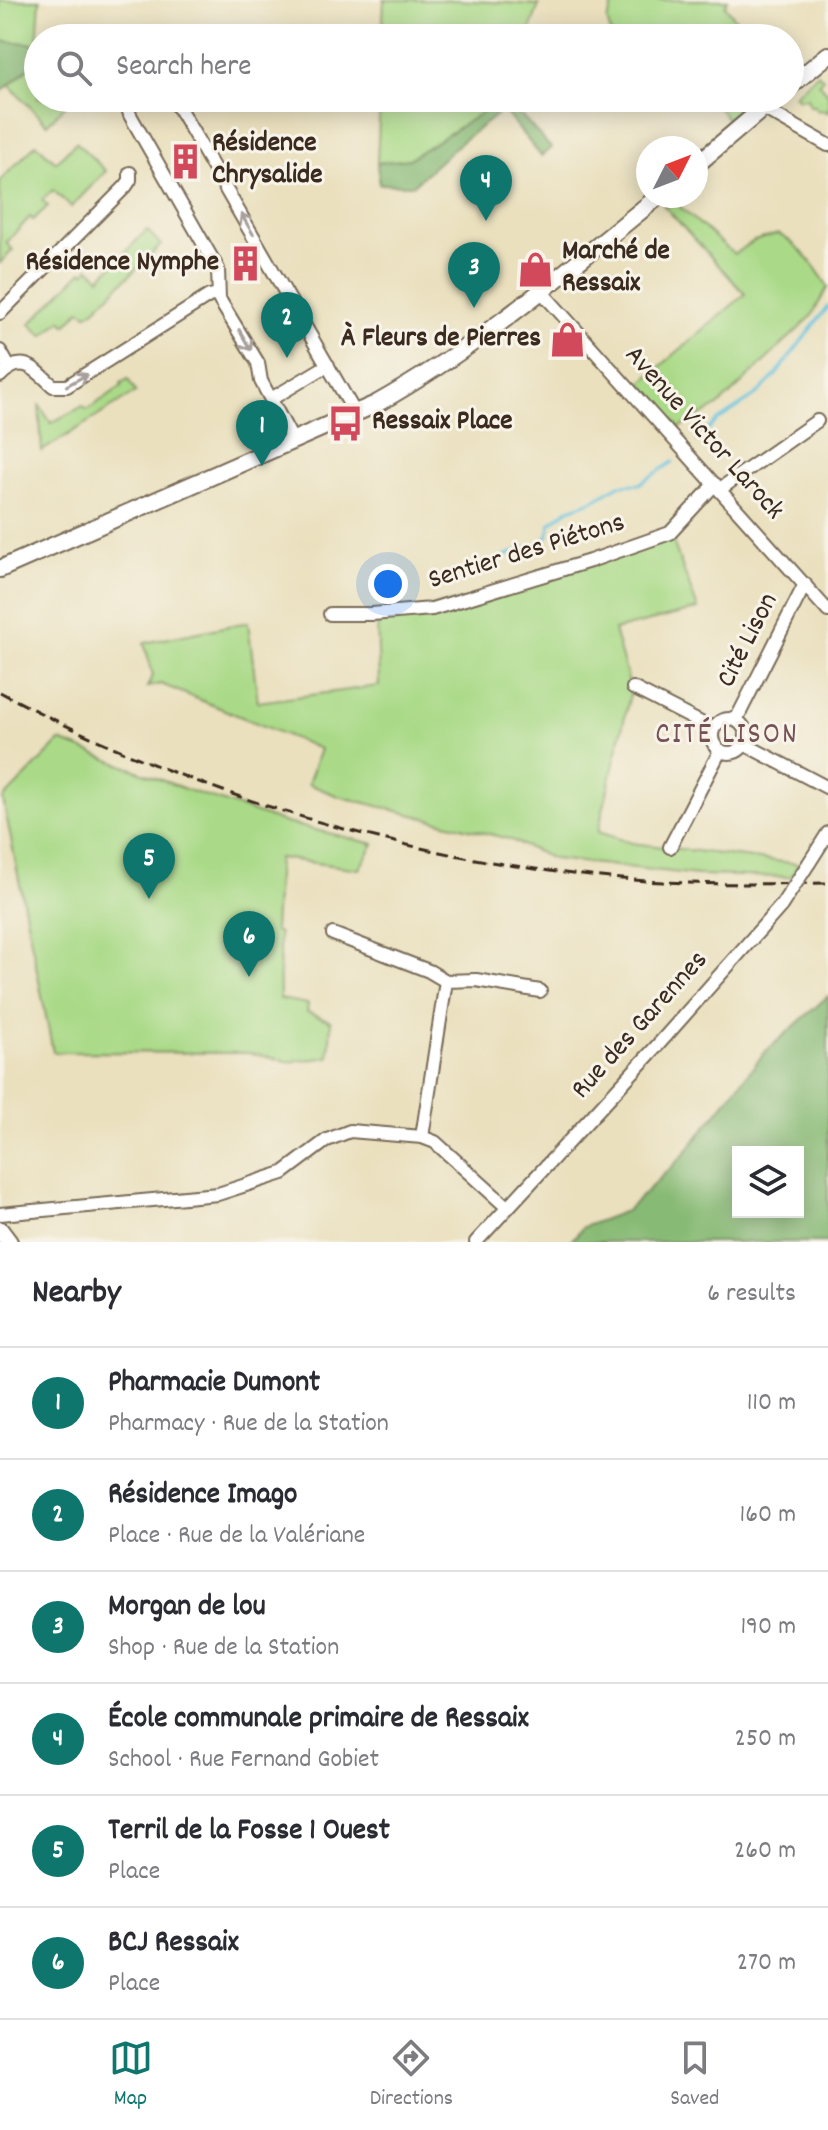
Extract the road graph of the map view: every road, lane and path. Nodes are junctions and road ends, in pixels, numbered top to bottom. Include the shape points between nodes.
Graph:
1 (828, 55) edge
2 (804, 75) edge
3 (129, 112) edge
4 (181, 112) edge
5 (758, 112) edge
6 (782, 112) edge
7 (828, 145) edge
8 (708, 155) edge
9 (130, 173) dead end
10 (644, 208) edge
11 (541, 291) junction
12 (218, 294) junction
13 (0, 313) edge
14 (0, 351) edge
15 (328, 365) junction
16 (4, 371) edge
17 (271, 399) junction
18 (355, 413) junction
19 (817, 421) dead end
20 (293, 441) junction
21 (718, 487) junction
22 (0, 569) edge
23 (805, 584) junction
24 (828, 611) edge
25 (330, 614) dead end
26 (633, 688) dead end
27 (736, 720) junction
28 (713, 729) junction
29 (744, 744) junction
30 (720, 751) junction
31 (828, 788) edge
32 (828, 833) edge
33 (670, 847) dead end
34 (333, 934) dead end
35 (446, 981) junction
36 (540, 991) dead end
37 (422, 1137) junction
38 (508, 1208) junction
39 (0, 1214) edge
40 (0, 1230) edge
41 (9, 1242) edge
42 (476, 1242) edge

1 - 2 street
3 - 12 street via 218,269
15 -> 4 street
5 - 8 street
6 - 7 street
9 - 13 street via 126,186
10 - 11 street
11 - 18 street via 454,358
11 - 21 street, Avenue Victor Larock
16 -> 12 street via 32,367 53,386 67,386
12 -> 17 street via 258,363
14 - 16 street
15 - 17 street
15 - 18 street
17 - 20 street
18 - 20 street
19 - 21 street, Sentier des Piétons
20 - 22 street
21 - 23 street, Avenue Victor Larock
21 - 25 street, Sentier des Piétons via 670,533 590,561 432,609
23 - 24 street, Avenue Victor Larock
23 - 27 street, Cité Lison
26 - 28 street
27 - 28 street, Cité Lison via 722,719
27 - 29 street, Cité Lison via 744,727
28 - 30 street via 713,744
29 - 30 street via 734,753
29 - 31 street
30 - 33 street
32 - 38 street, Rue des Garennes, bridge via 781,906
34 - 35 street
35 - 36 street via 476,980
35 - 37 street
37 - 38 street via 446,1149
37 - 39 street via 350,1131 327,1140 283,1173 218,1194
38 - 42 street, Rue des Garennes
40 - 41 street

